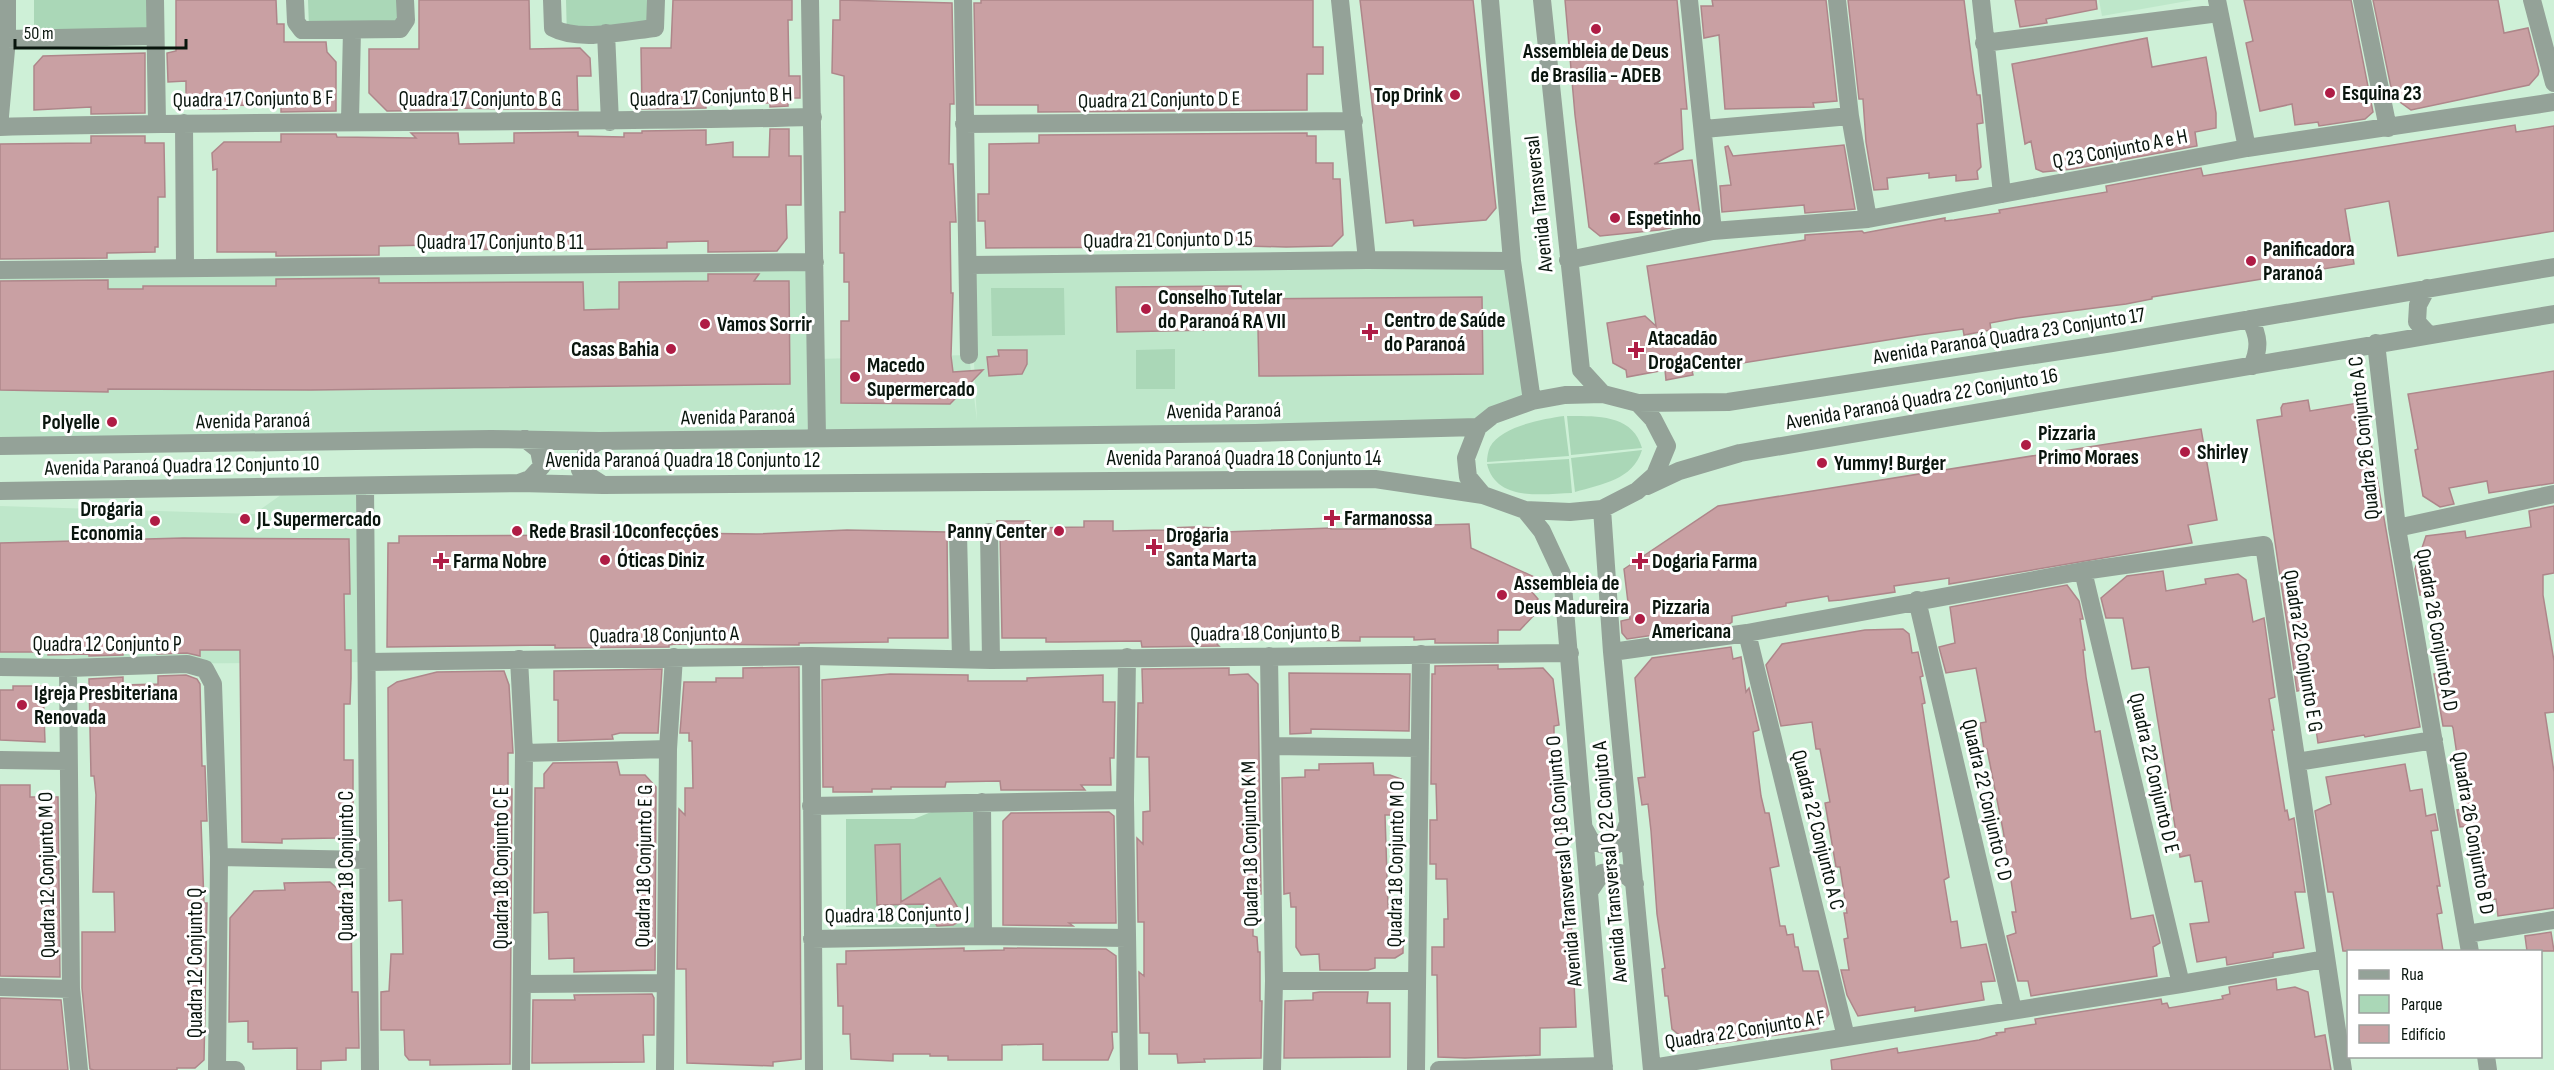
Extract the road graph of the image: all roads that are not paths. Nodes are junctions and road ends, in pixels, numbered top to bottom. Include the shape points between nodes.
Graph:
1 (7, 0) edge
2 (155, 0) edge
3 (295, 0) edge
4 (405, 0) edge
5 (552, 0) edge
6 (656, 0) edge
7 (810, 0) edge
8 (963, 0) edge
9 (1340, 0) edge
10 (1542, 0) edge
11 (1689, 0) edge
12 (1837, 0) edge
13 (1981, 0) edge
14 (2362, 0) edge
15 (2532, 0) edge
16 (1491, 1) edge
17 (2218, 6) edge
18 (352, 30) junction
19 (606, 33) junction
20 (155, 36) junction
21 (7, 39) junction
22 (1984, 43) junction
23 (2554, 83) edge
24 (2554, 102) edge
25 (0, 116) edge
26 (1850, 116) junction
27 (813, 117) junction
28 (350, 120) junction
29 (1354, 121) junction
30 (610, 122) junction
31 (157, 123) junction
32 (184, 123) junction
33 (964, 124) junction
34 (0, 127) edge
35 (2388, 128) junction
36 (1704, 129) junction
37 (2247, 148) junction
38 (2001, 195) junction
39 (1868, 219) junction
40 (1713, 231) junction
41 (1367, 260) junction
42 (1568, 260) junction
43 (1512, 261) junction
44 (815, 262) junction
45 (969, 265) junction
46 (185, 266) junction
47 (2554, 267) edge
48 (0, 270) edge
49 (2427, 288) junction
50 (2554, 314) edge
51 (2250, 319) junction
52 (2429, 335) junction
53 (2376, 343) junction
54 (969, 355) dead end
55 (2252, 366) junction
56 (1603, 394) junction
57 (1532, 401) junction
58 (1638, 403) junction
59 (1478, 427) junction
60 (817, 438) junction
61 (525, 439) junction
62 (599, 441) junction
63 (0, 446) edge
64 (1002, 481) joint
65 (519, 483) junction
66 (603, 485) junction
67 (364, 486) junction
68 (0, 491) edge
69 (1637, 491) junction
70 (2554, 494) edge
71 (1483, 495) junction
72 (1602, 508) junction
73 (1525, 510) junction
74 (2397, 528) junction
75 (989, 532) dead end
76 (958, 533) dead end
77 (2083, 571) junction
78 (1917, 600) junction
79 (1747, 633) junction
80 (1569, 652) junction
81 (1612, 652) junction
82 (1421, 654) junction
83 (811, 656) junction
84 (1269, 656) junction
85 (674, 657) junction
86 (1126, 657) junction
87 (961, 658) junction
88 (519, 659) junction
89 (991, 660) junction
90 (367, 662) junction
91 (0, 667) edge
92 (68, 668) junction
93 (2434, 740) junction
94 (1271, 746) junction
95 (1420, 748) junction
96 (668, 749) junction
97 (524, 753) junction
98 (0, 760) edge
99 (68, 761) junction
100 (2297, 762) junction
101 (1125, 800) junction
102 (982, 802) junction
103 (811, 806) junction
104 (1583, 820) junction
105 (1629, 820) junction
106 (219, 857) junction
107 (368, 860) junction
108 (1635, 885) junction
109 (1589, 892) junction
110 (2554, 920) edge
111 (983, 936) junction
112 (1126, 938) junction
113 (812, 939) junction
114 (2469, 943) edge
115 (2325, 959) junction
116 (1274, 981) junction
117 (1416, 981) junction
118 (665, 983) junction
119 (524, 984) junction
120 (2181, 984) junction
121 (0, 987) edge
122 (71, 988) junction
123 (2013, 1010) junction
124 (1846, 1037) junction
125 (1604, 1068) edge
126 (1652, 1069) edge
127 (79, 1070) edge
128 (217, 1070) edge
129 (236, 1070) edge
130 (370, 1070) edge
131 (521, 1070) edge
132 (665, 1070) edge
133 (814, 1070) edge
134 (1129, 1070) edge
135 (1272, 1070) edge
136 (1416, 1070) edge
137 (1439, 1070) edge
138 (2343, 1070) edge

1 - 21 street
2 - 20 street
3 - 18 street via 296,22 302,30
4 - 18 street via 406,20 400,28
5 - 19 street via 553,28 564,34
6 - 19 street via 656,28
7 - 27 street
8 - 33 street
9 - 29 street
10 - 42 street, Avenida Transversal
11 - 36 street
12 - 26 street
13 - 22 street
14 - 35 street
15 - 23 street
16 - 43 street, Avenida Transversal
17 - 22 street
17 - 37 street
18 - 28 street
19 - 30 street
20 - 21 street
20 - 31 street
21 - 25 street
22 - 38 street
24 - 35 street, Q 23 Conjunto A e H
26 - 36 street
26 - 39 street
27 - 30 street, Quadra 17 Conjunto B H
27 - 44 street
28 - 30 street, Quadra 17 Conjunto B G
28 - 32 street, Quadra 17 Conjunto B F
29 - 33 street, Quadra 21 Conjunto D E
29 - 41 street
31 - 32 street, Quadra 17 Conjunto B F
31 - 34 street, Quadra 17 Conjunto B F
32 - 46 street
33 - 45 street
35 - 37 street, Q 23 Conjunto A e H
36 - 40 street
37 - 38 street, Q 23 Conjunto A e H
38 - 39 street, Q 23 Conjunto A e H
39 - 40 street, Q 23 Conjunto A e H
40 - 42 street, Q 23 Conjunto A e H
41 - 43 street, Quadra 21 Conjunto D 15
41 - 45 street, Quadra 21 Conjunto D 15
42 - 56 street, Avenida Transversal via 1581,370
43 - 57 street, Avenida Transversal
44 - 46 street, Quadra 17 Conjunto B 11
44 - 60 street
45 - 54 street
46 - 48 street, Quadra 17 Conjunto B 11
47 - 49 street, Avenida Paranoá Quadra 23 Conjunto 17
49 - 51 street, Avenida Paranoá Quadra 23 Conjunto 17
49 - 52 street via 2418,305 2417,322
50 - 52 street, Avenida Paranoá Quadra 22 Conjunto 16
51 - 55 street via 2259,351
51 - 58 street, Avenida Paranoá Quadra 23 Conjunto 17 via 1728,402
52 - 53 street, Avenida Paranoá Quadra 22 Conjunto 16
53 - 55 street, Avenida Paranoá Quadra 22 Conjunto 16
53 - 74 street, Quadra 26 Conjunto A C
55 - 69 street, Avenida Paranoá Quadra 22 Conjunto 16 via 1740,453 1679,471
56 - 57 street
56 - 58 street
57 - 59 street via 1493,415
58 - 69 street via 1653,419 1667,446 1655,475
59 - 60 street, Avenida Paranoá
59 - 71 street via 1466,458 1468,477
60 - 62 street, Avenida Paranoá
61 - 62 street, Avenida Paranoá
61 - 63 street, Avenida Paranoá
61 - 65 street via 539,450 542,466 530,479
62 - 66 street via 588,448 580,470
64 - 66 street, Avenida Paranoá Quadra 18 Conjunto 12
64 - 71 street, Avenida Paranoá Quadra 18 Conjunto 14 via 1375,479
65 - 66 street, Avenida Paranoá Quadra 18 Conjunto 12
65 - 67 street, Avenida Paranoá Quadra 18 Conjunto 12
67 - 68 street, Avenida Paranoá Quadra 12 Conjunto 10
67 - 90 street, Quadra 18 Conjunto C
69 - 72 street
70 - 74 street
71 - 73 street
72 - 73 street via 1570,512
72 - 81 street, Avenida Transversal Q 22 Conjuto A
73 - 80 street, Avenida Transversal Q 18 Conjunto O via 1542,531 1562,574
74 - 93 street, Quadra 26 Conjunto A D
75 - 89 street
76 - 87 street
77 - 78 street
77 - 100 street, Quadra 22 Conjunto E G via 2264,545
77 - 120 street, Quadra 22 Conjunto D E
78 - 79 street
78 - 123 street, Quadra 22 Conjunto C D
79 - 81 street
79 - 124 street, Quadra 22 Conjunto A C
80 - 82 street, Quadra 18 Conjunto B
80 - 104 street, Avenida Transversal Q 18 Conjunto O
81 - 105 street, Avenida Transversal Q 22 Conjuto A
82 - 84 street, Quadra 18 Conjunto B
82 - 95 street, Quadra 18 Conjunto M O
83 - 85 street, Quadra 18 Conjunto A
83 - 87 street, Quadra 18 Conjunto A
83 - 103 street
84 - 86 street, Quadra 18 Conjunto B
84 - 94 street
85 - 88 street, Quadra 18 Conjunto A
85 - 96 street, Quadra 18 Conjunto E G
86 - 89 street, Quadra 18 Conjunto B
86 - 101 street
87 - 89 street, Quadra 18 Conjunto B
88 - 90 street, Quadra 18 Conjunto A
88 - 97 street, Quadra 18 Conjunto C E
90 - 107 street, Quadra 18 Conjunto C
91 - 92 street, Quadra 12 Conjunto P
92 - 99 street, Quadra 12 Conjunto M O
92 - 106 street, Quadra 12 Conjunto P via 188,664 205,669 213,684
93 - 100 street
93 - 114 street, Quadra 26 Conjunto B D
94 - 95 street, Quadra 18 Conjunto K M
94 - 116 street, Quadra 18 Conjunto K M
95 - 117 street, Quadra 18 Conjunto M O
96 - 97 street
96 - 118 street, Quadra 18 Conjunto E G
97 - 119 street, Quadra 18 Conjunto C E
98 - 99 street
99 - 122 street, Quadra 12 Conjunto M O
100 - 115 street, Quadra 22 Conjunto E G
101 - 102 street
101 - 112 street
102 - 103 street
102 - 111 street
103 - 113 street
104 - 105 street via 1584,832 1591,841 1612,847 1621,842
104 - 109 street, Avenida Transversal Q 18 Conjunto O
105 - 108 street, Avenida Transversal Q 22 Conjuto A
106 - 107 street
106 - 128 street, Quadra 12 Conjunto Q
107 - 130 street, Quadra 18 Conjunto C
108 - 109 street via 1617,871 1602,873
108 - 126 street, Avenida Transversal Q 22 Conjuto A
109 - 125 street, Avenida Transversal Q 18 Conjunto O
110 - 114 street
111 - 112 street, Quadra 18 Conjunto J
111 - 113 street, Quadra 18 Conjunto J
112 - 134 street
113 - 133 street
115 - 120 street, Quadra 22 Conjunto A F
115 - 138 street, Quadra 22 Conjunto E G
116 - 117 street
116 - 135 street, Quadra 18 Conjunto K M
117 - 136 street, Quadra 18 Conjunto M O
118 - 119 street
118 - 132 street, Quadra 18 Conjunto E G
119 - 131 street, Quadra 18 Conjunto C E
120 - 123 street, Quadra 22 Conjunto A F
121 - 122 street
122 - 127 street, Quadra 12 Conjunto M O
123 - 124 street, Quadra 22 Conjunto A F
124 - 126 street, Quadra 22 Conjunto A F
125 - 137 street
128 - 129 street, Quadra 12 Conjunto Q

